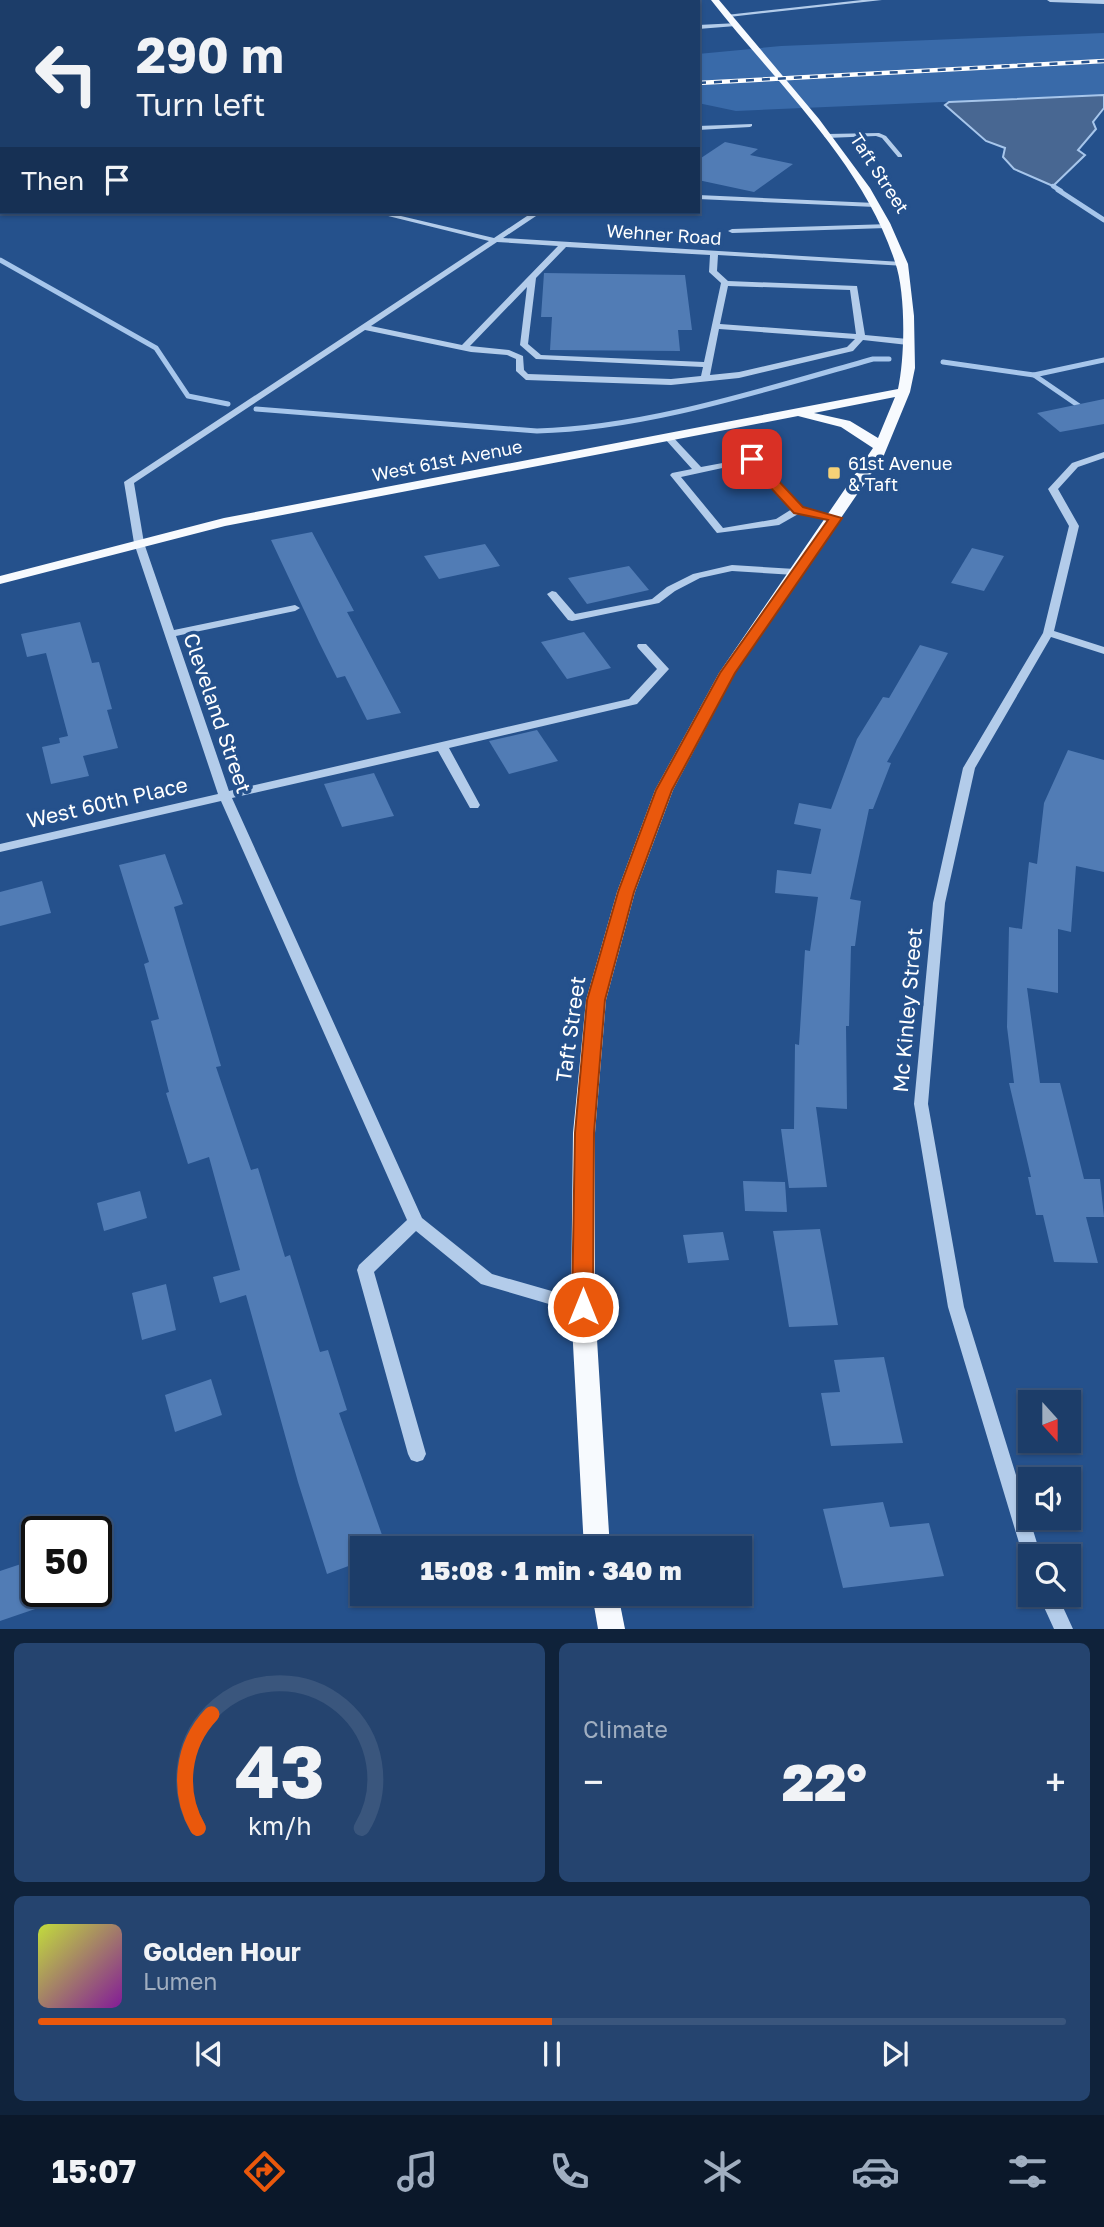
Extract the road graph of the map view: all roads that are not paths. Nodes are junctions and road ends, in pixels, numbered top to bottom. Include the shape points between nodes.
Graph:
1 (715, 0) edge
2 (879, 0) edge
3 (1050, 0) edge
4 (1104, 2) edge
5 (732, 20) junction
6 (700, 27) edge
7 (750, 125) dead end
8 (700, 128) edge
9 (827, 136) junction
10 (900, 156) dead end
11 (700, 197) edge
12 (875, 205) junction
13 (384, 214) edge
14 (535, 214) edge
15 (887, 226) junction
16 (732, 231) dead end
17 (494, 240) junction
18 (565, 243) junction
19 (714, 253) junction
20 (902, 264) junction
21 (532, 277) junction
22 (726, 283) junction
23 (716, 326) junction
24 (362, 327) junction
25 (861, 337) junction
26 (908, 342) junction
27 (465, 347) junction
28 (707, 365) junction
29 (705, 378) junction
30 (904, 391) junction
31 (783, 415) junction
32 (668, 437) junction
33 (880, 447) junction
34 (1104, 455) edge
35 (699, 470) junction
36 (798, 510) junction
37 (831, 524) junction
38 (139, 543) junction
39 (795, 572) junction
40 (0, 580) edge
41 (552, 594) dead end
42 (295, 608) dead end
43 (1048, 633) junction
44 (170, 634) junction
45 (642, 646) dead end
46 (1104, 651) edge
47 (441, 745) junction
48 (224, 794) junction
49 (474, 805) dead end
50 (0, 848) edge
51 (416, 1222) junction
52 (583, 1307) junction
53 (417, 1454) dead end
54 (596, 1536) edge
55 (1028, 1544) edge
56 (607, 1606) edge
57 (1053, 1607) edge
58 (612, 1629) edge
59 (1064, 1629) edge

1 - 5 main road, Taft Street
2 - 5 street
3 - 4 street
5 - 6 street
5 - 9 main road, Taft Street
7 - 8 street
9 - 10 street via 877,134
9 - 12 main road, Taft Street
11 - 12 street
12 - 15 main road, Taft Street
13 - 17 street, Wehner Road
14 - 17 street, Cleveland Street
15 - 16 street
15 - 20 main road, Taft Street
17 - 18 street, Wehner Road
17 - 24 street, Cleveland Street
18 - 19 street, Wehner Road
18 - 21 street
19 - 20 street, Wehner Road
19 - 22 street via 713,272
20 - 26 main road, Taft Street
21 - 27 street
21 - 28 street via 524,345 539,357
22 - 23 street
22 - 25 street via 855,288
23 - 25 street
23 - 28 street
24 - 27 street
24 - 38 street, Cleveland Street via 130,482
25 - 26 street
25 - 29 street via 850,349 739,375
26 - 30 main road, Taft Street
27 - 29 street via 520,358 520,371 526,377 671,382
28 - 29 street
30 - 31 main road, West 61st Avenue
30 - 33 main road, Taft Street
31 - 32 main road, West 61st Avenue
31 - 33 main road via 844,423 865,431
32 - 35 street
32 - 38 main road, West 61st Avenue via 224,522
33 - 37 main road, Taft Street
34 - 43 street, Mc Kinley Street via 1075,466 1053,489 1074,526
35 - 36 street via 752,459
35 - 36 street via 675,475 721,531 779,522
36 - 37 street
37 - 39 main road, Taft Street
38 - 40 main road, West 61st Avenue
38 - 44 street, Cleveland Street
39 - 41 street via 732,568 697,576 655,601 572,618
39 - 52 main road, Taft Street via 727,673 664,790 626,892 596,1000 584,1133
42 - 44 street
43 - 46 street
43 - 55 street, Mc Kinley Street via 969,768 939,903 921,1104 956,1307
44 - 48 street, Cleveland Street
45 - 47 street, West 60th Place via 663,669 633,702
47 - 48 street, West 60th Place
47 - 49 street
48 - 50 street, West 60th Place
48 - 51 street, Cleveland Street
51 - 52 street, Cleveland Street via 487,1279
51 - 53 street via 365,1269
52 - 54 main road, Taft Street
56 - 58 main road
57 - 59 street

